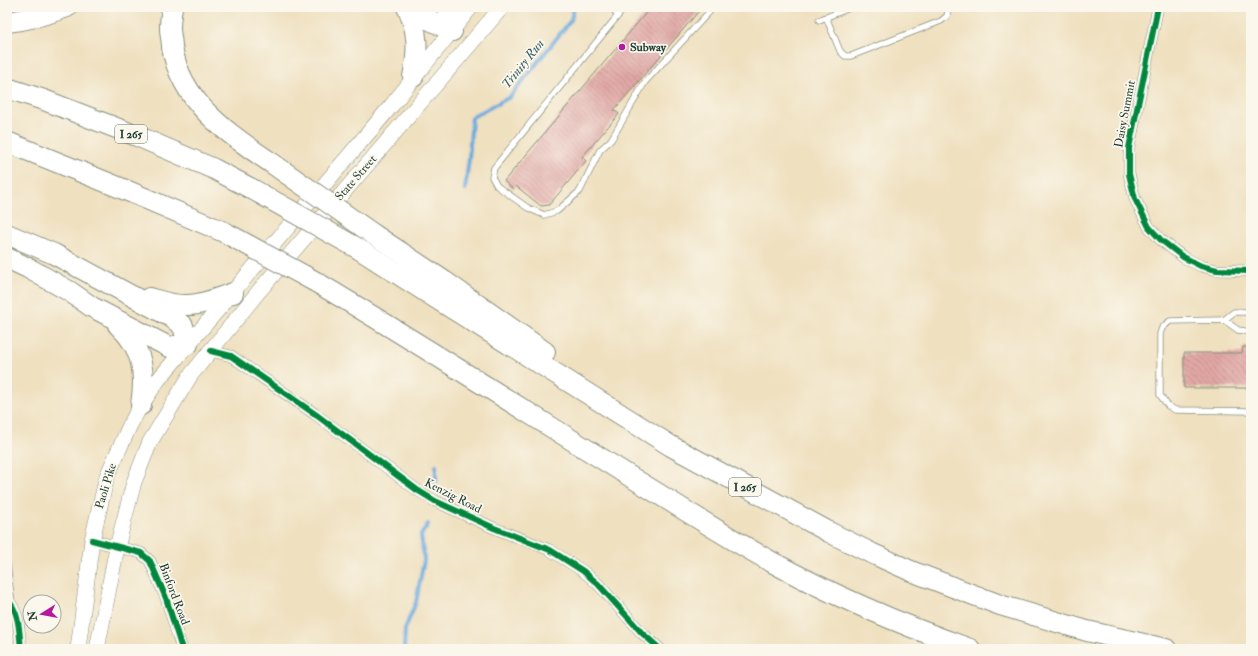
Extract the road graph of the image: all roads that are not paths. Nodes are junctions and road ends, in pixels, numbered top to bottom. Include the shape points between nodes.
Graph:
1 (67, 7) edge
2 (172, 7) edge
3 (407, 7) edge
4 (418, 7) edge
5 (447, 7) edge
6 (471, 7) edge
7 (502, 7) edge
8 (613, 7) edge
9 (625, 7) edge
10 (711, 7) edge
11 (852, 7) edge
12 (949, 7) edge
13 (1158, 7) edge
14 (618, 16) junction
15 (826, 17) junction
16 (819, 20) dead end
17 (7, 22) edge
18 (452, 31) junction
19 (470, 45) junction
20 (414, 78) junction
21 (7, 88) edge
22 (7, 142) edge
23 (7, 234) edge
24 (7, 258) edge
25 (1251, 271) edge
26 (233, 293) junction
27 (130, 295) junction
28 (92, 307) junction
29 (1251, 312) edge
30 (1224, 320) junction
31 (1251, 332) edge
32 (188, 344) junction
33 (211, 351) junction
34 (141, 405) junction
35 (1251, 411) edge
36 (707, 466) junction
37 (92, 540) junction
38 (117, 547) junction
39 (7, 564) edge
40 (10, 602) edge
41 (21, 649) edge
42 (78, 649) edge
43 (97, 649) edge
44 (182, 649) edge
45 (660, 649) edge
46 (970, 649) edge
47 (1166, 649) edge

1 - 17 highway via 44,15
2 - 36 highway, bridge via 170,29 181,77 194,98 212,118 273,164
3 - 20 highway via 417,41
4 - 18 highway via 426,18
5 - 18 highway
6 - 18 main road, State Street
7 - 19 main road, State Street
8 - 14 lane
9 - 14 lane
10 - 14 lane via 645,82 611,140 600,150 580,191 557,211 544,215 528,208 497,186 492,177 494,168
11 - 15 lane
12 - 15 lane via 947,16 942,21 851,56 846,56 840,51
13 - 25 street, Daisy Summit via 1129,148 1129,174 1135,199 1149,227 1183,257 1217,270
15 - 16 lane
18 - 19 main road
18 - 20 main road, State Street
19 - 33 main road, State Street via 259,291
20 - 26 main road, State Street
21 - 36 highway, I 265, bridge via 137,136 214,169 252,189 359,249
22 - 46 highway, bridge via 224,232 316,282 770,561 887,617
23 - 27 highway via 54,254
24 - 28 highway via 69,291
26 - 27 highway via 208,302 186,305 169,304
26 - 32 main road, State Street
27 - 32 highway via 183,326
28 - 32 highway via 169,347
28 - 34 highway via 114,321 134,342 142,365
29 - 30 lane via 1234,312
30 - 31 lane via 1238,330
30 - 35 lane via 1173,320 1162,328 1160,395 1168,406 1175,410
32 - 33 main road
32 - 34 main road, Paoli Pike
33 - 38 main road via 190,376 150,442 134,482
33 - 45 street, Kenzig Road via 231,356 435,502 550,550 583,571
34 - 37 main road, Paoli Pike via 107,476
36 - 47 highway, I 265 via 829,532 937,582 1044,619
37 - 38 street, Binford Road
37 - 42 main road, Paoli Pike
38 - 43 main road
38 - 44 street, Binford Road via 141,553 150,561 166,598
39 - 40 lane
40 - 41 street via 18,618

